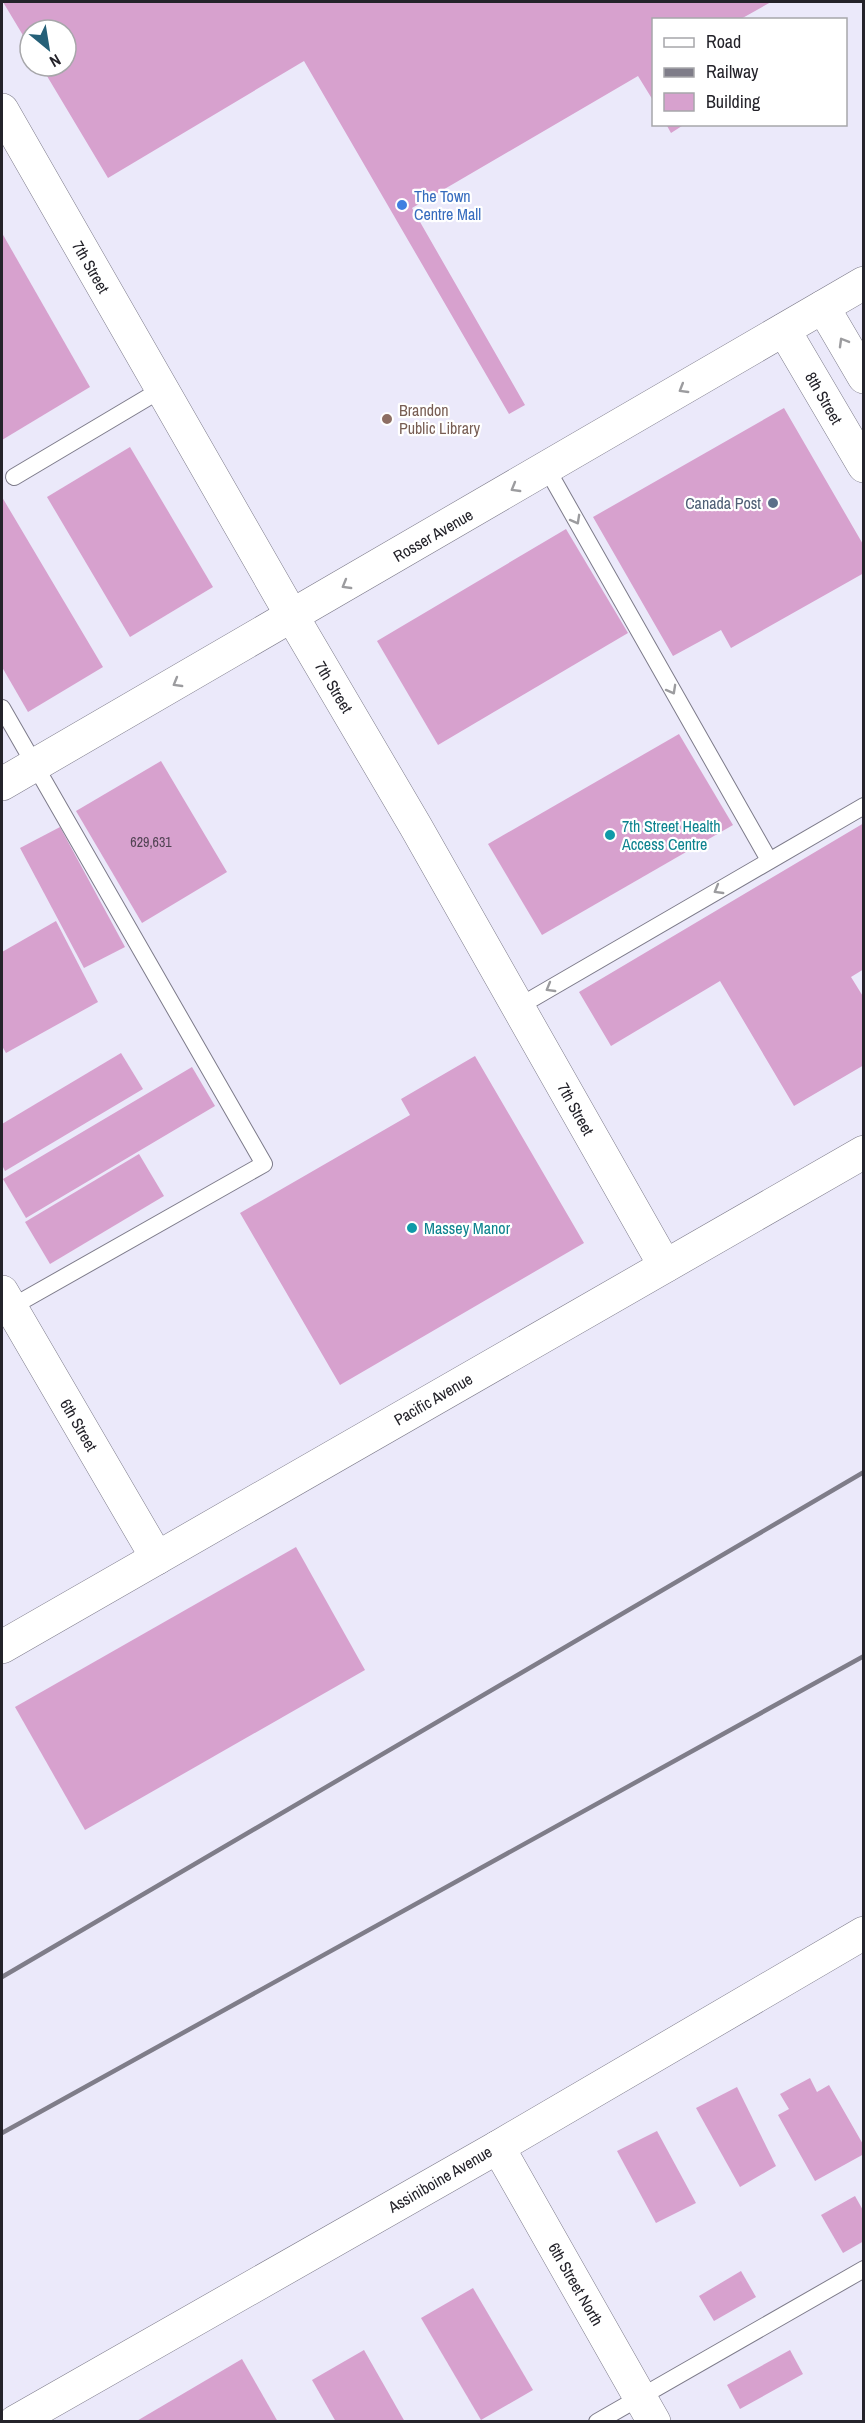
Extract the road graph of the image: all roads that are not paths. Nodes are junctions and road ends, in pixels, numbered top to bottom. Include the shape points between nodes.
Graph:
1 (2, 110) edge
2 (864, 283) edge
3 (823, 307) junction
4 (784, 330) junction
5 (864, 377) edge
6 (162, 389) junction
7 (864, 466) edge
8 (547, 469) junction
9 (14, 477) dead end
10 (292, 616) junction
11 (2, 708) edge
12 (35, 765) junction
13 (2, 784) edge
14 (864, 806) edge
15 (769, 860) junction
16 (518, 1006) junction
17 (864, 1152) edge
18 (665, 1266) junction
19 (5, 1304) edge
20 (157, 1558) junction
21 (2, 1647) edge
22 (864, 1933) edge
23 (498, 2147) junction
24 (864, 2269) edge
25 (647, 2409) edge
26 (15, 2421) edge
27 (597, 2421) edge

1 - 6 street, 7th Street
2 - 3 street, Rosser Avenue
3 - 4 street, Rosser Avenue
5 -> 3 street
4 - 7 street, 8th Street
4 -> 8 street, Rosser Avenue
6 - 9 lane
6 - 10 street, 7th Street
8 -> 10 street, Rosser Avenue
8 -> 15 lane
10 -> 12 street, Rosser Avenue
10 - 16 street, 7th Street
11 - 12 lane
12 - 13 street, Rosser Avenue
12 - 19 lane via 264,1164
14 - 15 lane
15 -> 16 lane
16 - 18 street, 7th Street
17 - 18 street, Pacific Avenue
18 - 20 street, Pacific Avenue
19 - 20 street, 6th Street
20 - 21 street, Pacific Avenue
22 - 23 street, Assiniboine Avenue
23 - 25 street, 6th Street North
23 - 26 street, Assiniboine Avenue
24 - 25 lane
25 - 27 lane

